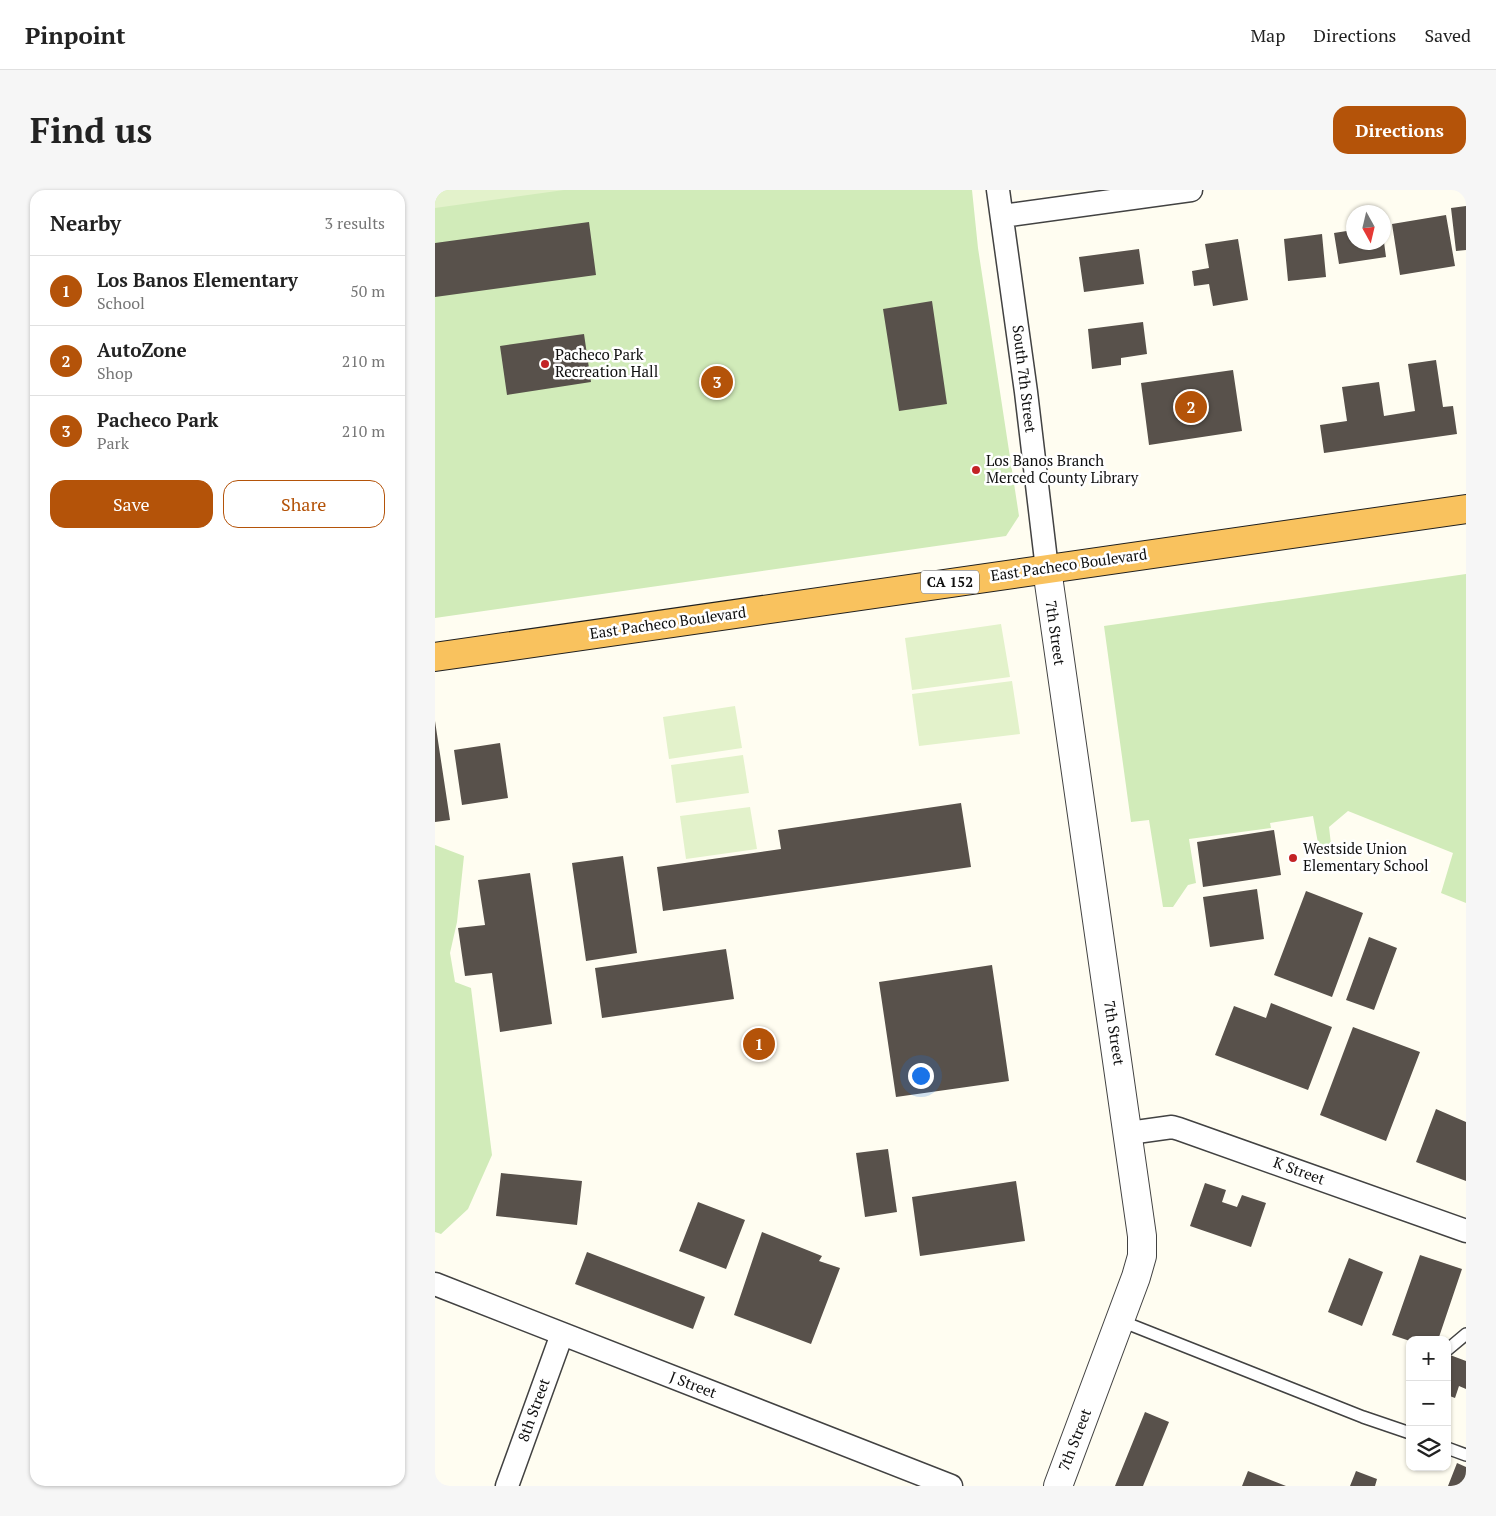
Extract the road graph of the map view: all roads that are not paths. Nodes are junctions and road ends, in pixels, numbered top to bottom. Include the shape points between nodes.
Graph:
1 (998, 190) edge
2 (1191, 190) edge
3 (1002, 216) junction
4 (1466, 509) edge
5 (1047, 569) junction
6 (435, 656) edge
7 (1129, 1133) junction
8 (1466, 1231) edge
9 (435, 1284) edge
10 (1121, 1321) junction
11 (562, 1334) junction
12 (1466, 1334) edge
13 (1451, 1347) edge
14 (1406, 1432) edge
15 (1451, 1449) edge
16 (1466, 1455) edge
17 (507, 1486) edge
18 (951, 1486) edge
19 (1057, 1486) edge

1 - 3 street, South 7th Street
2 - 3 street
3 - 5 street, South 7th Street
4 - 5 highway, East Pacheco Boulevard / CA 152
5 - 6 highway, East Pacheco Boulevard / CA 152
5 - 7 street, 7th Street
7 - 8 street, K Street via 1172,1127 1179,1129
7 - 10 street, 7th Street via 1143,1236 1142,1256
9 - 11 street, J Street
10 - 14 lane
10 - 19 street, 7th Street
11 - 17 street, 8th Street
11 - 18 street, J Street
12 - 13 lane
15 - 16 lane

